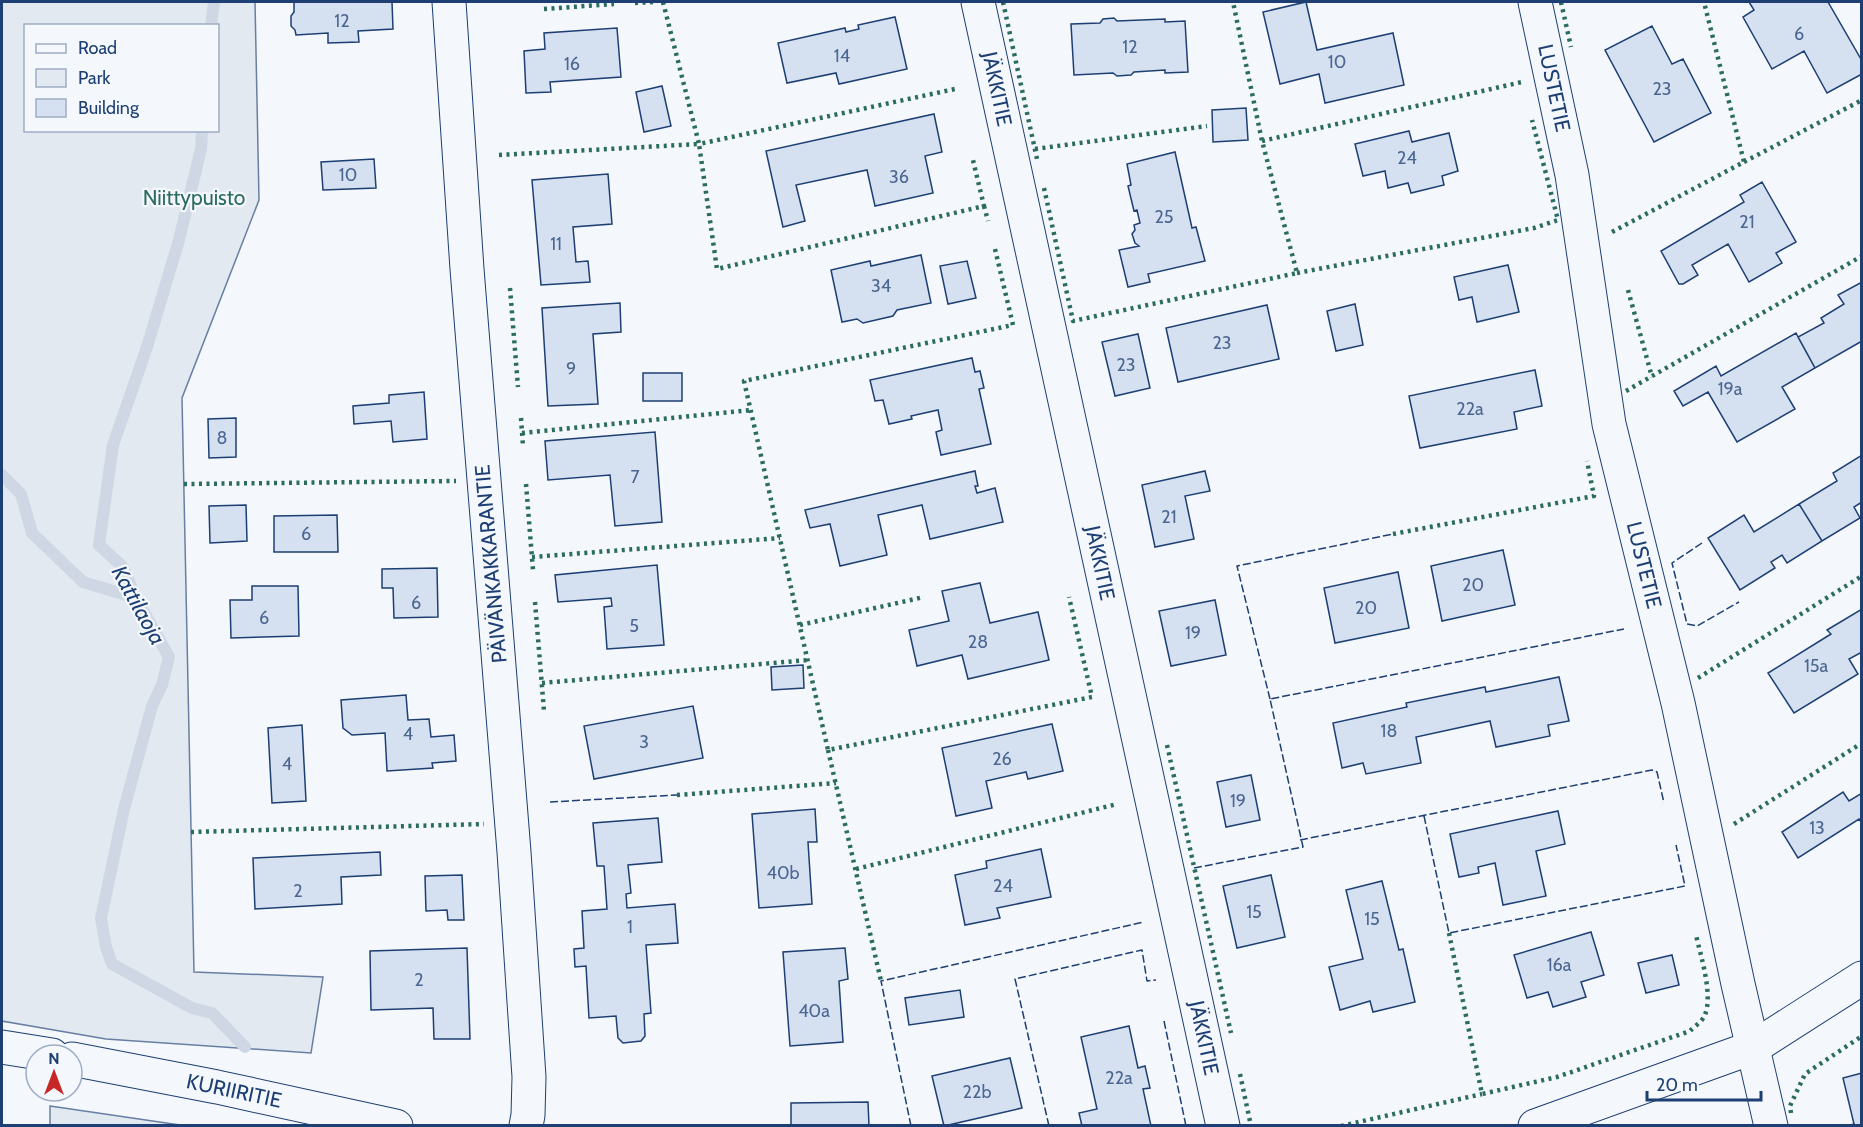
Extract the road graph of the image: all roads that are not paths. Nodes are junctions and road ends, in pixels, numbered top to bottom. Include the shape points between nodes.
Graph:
1 (449, 2) edge
2 (978, 2) edge
3 (1535, 2) edge
4 (1862, 978) edge
5 (2, 1047) edge
6 (1754, 1047) junction
7 (24, 1051) edge
8 (84, 1061) edge
9 (396, 1125) edge
10 (526, 1125) edge
11 (1223, 1125) edge
12 (1535, 1125) edge
13 (1771, 1125) edge

1 - 10 street, PÄIVÄNKAKKARANTIE via 515,864 529,1077
2 - 11 street, JÄKKITIE
3 - 6 street, LUSTETIE via 1572,175 1609,424 1673,683
4 - 6 street
5 - 7 street
6 - 12 street
6 - 13 street, LUSTETIE
8 - 9 street, KURIIRITIE

